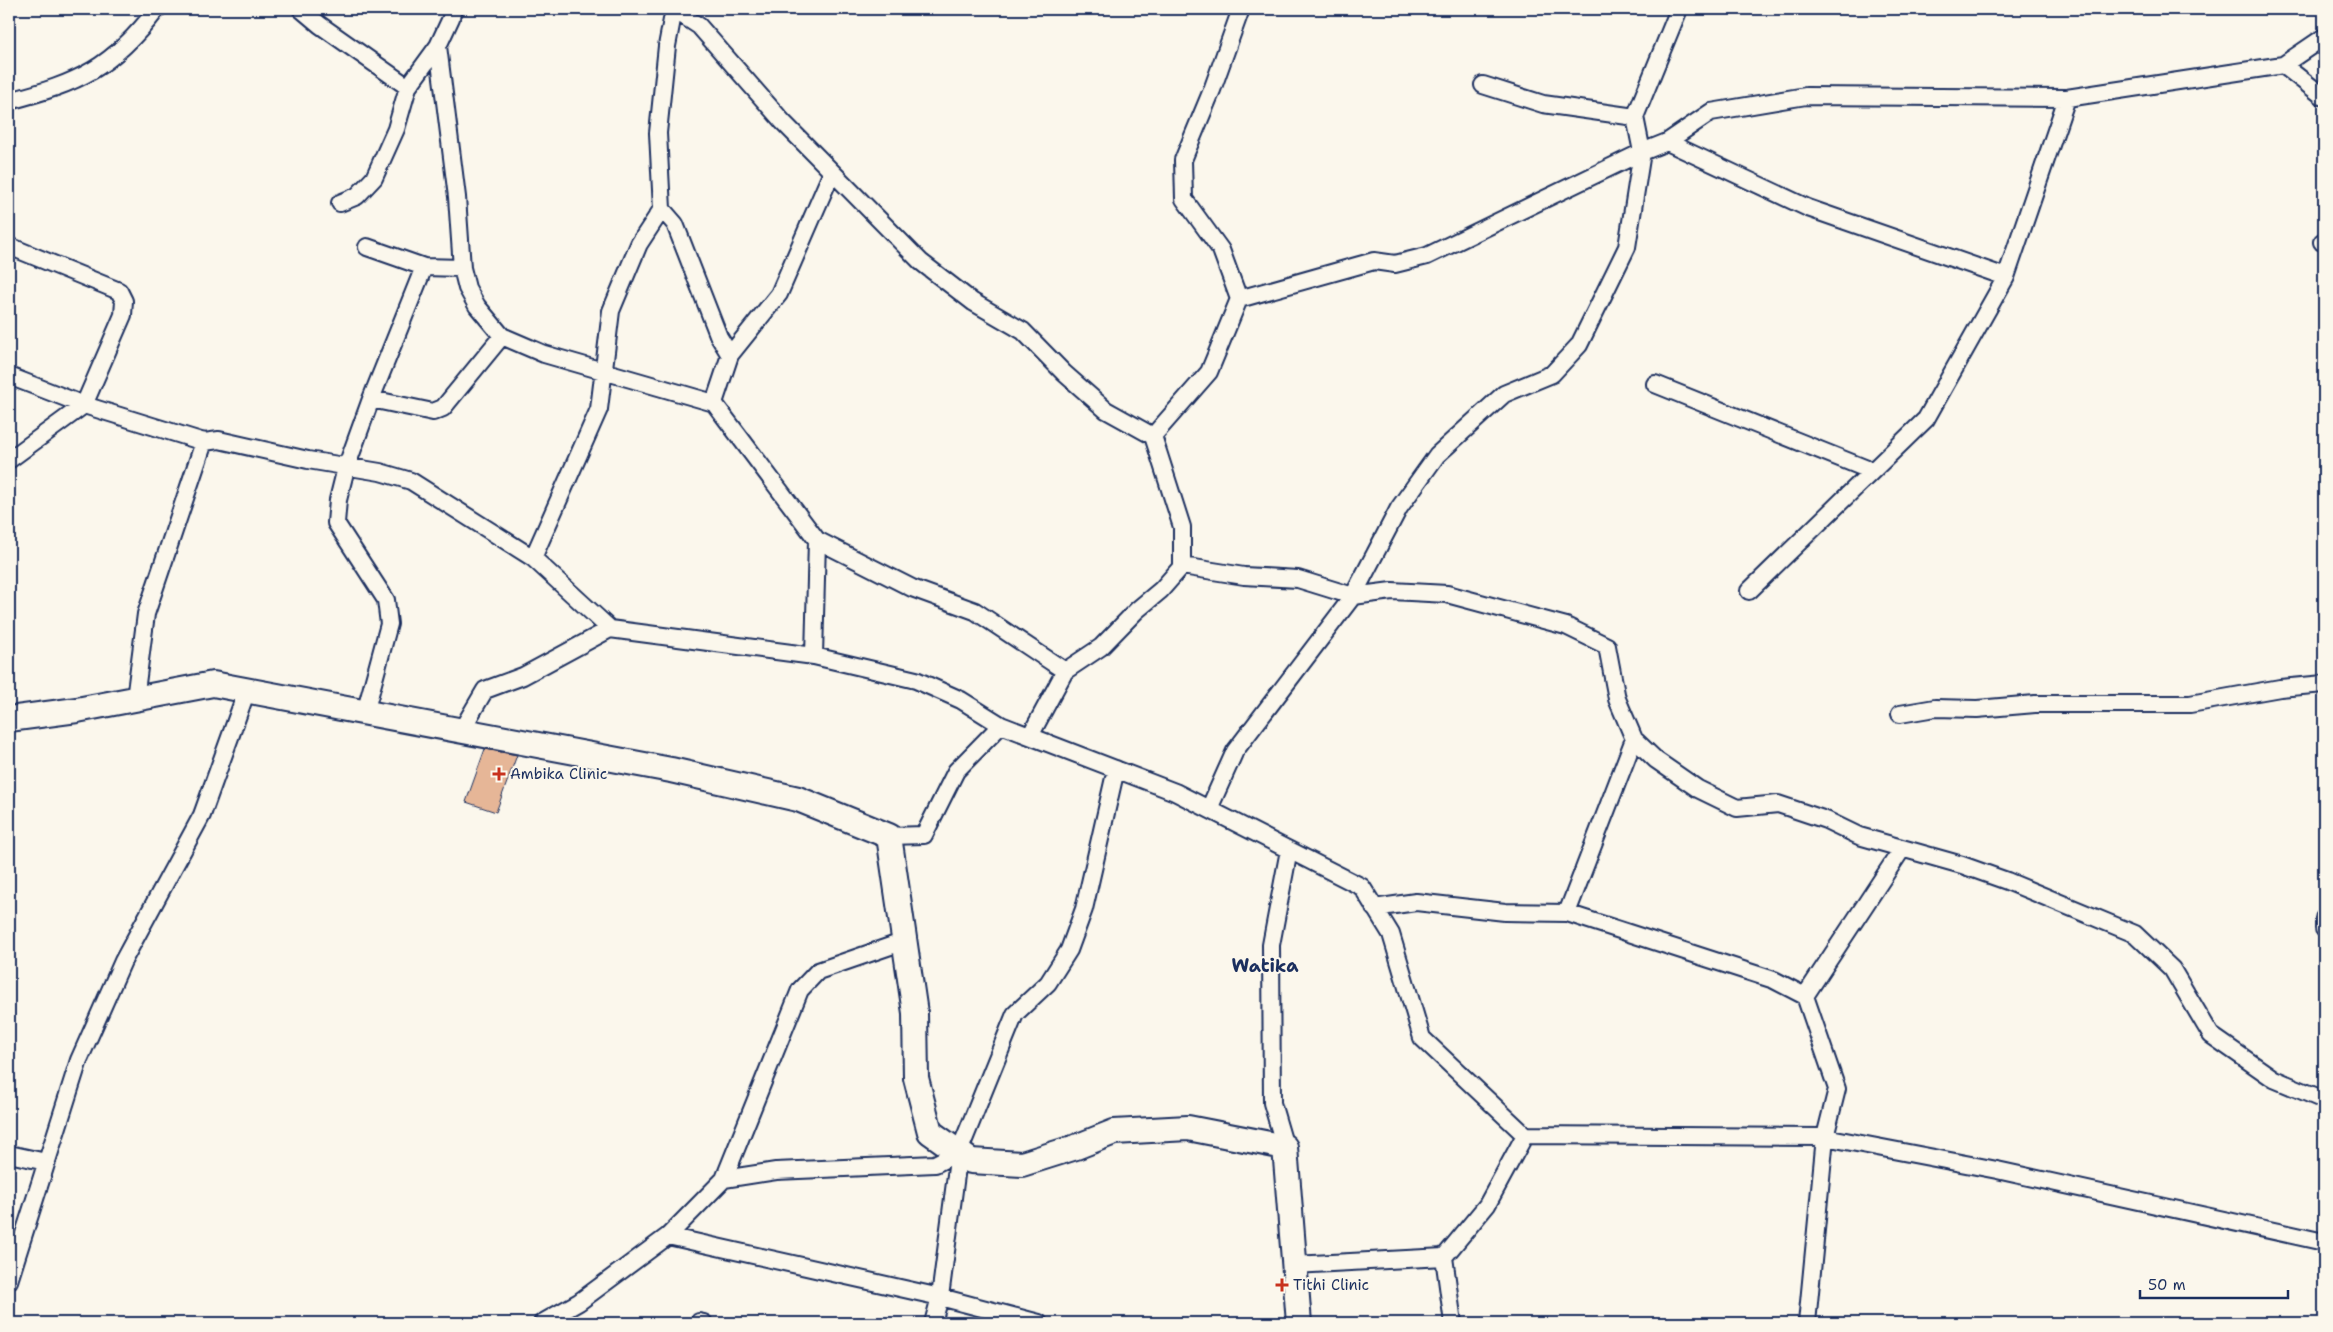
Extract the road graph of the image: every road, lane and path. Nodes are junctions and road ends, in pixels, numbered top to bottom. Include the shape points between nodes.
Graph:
1 (157, 9) edge
2 (301, 9) edge
3 (453, 9) edge
4 (674, 9) edge
5 (1241, 9) edge
6 (1679, 9) edge
7 (2324, 37) edge
8 (438, 46) junction
9 (2283, 65) junction
10 (1483, 85) dead end
11 (408, 87) junction
12 (2324, 97) edge
13 (2067, 98) junction
14 (9, 101) edge
15 (1635, 117) junction
16 (1667, 142) junction
17 (1642, 152) junction
18 (832, 172) junction
19 (340, 203) dead end
20 (662, 209) junction
21 (9, 246) edge
22 (367, 247) dead end
23 (424, 267) junction
24 (462, 268) junction
25 (2006, 277) junction
26 (1239, 298) junction
27 (502, 336) junction
28 (730, 355) junction
29 (604, 372) junction
30 (9, 376) edge
31 (1655, 384) dead end
32 (371, 399) junction
33 (714, 403) junction
34 (84, 405) junction
35 (1153, 436) junction
36 (204, 442) junction
37 (9, 460) edge
38 (346, 468) junction
39 (1872, 471) junction
40 (818, 540) junction
41 (533, 558) junction
42 (1182, 566) junction
43 (1749, 591) dead end
44 (1353, 596) junction
45 (610, 629) junction
46 (814, 656) junction
47 (1065, 671) junction
48 (2324, 684) edge
49 (247, 690) junction
50 (135, 699) junction
51 (365, 713) junction
52 (1900, 714) dead end
53 (9, 718) edge
54 (1002, 725) junction
55 (461, 731) junction
56 (1030, 736) junction
57 (1634, 739) junction
58 (1116, 769) junction
59 (1209, 809) junction
60 (889, 836) junction
61 (1902, 849) junction
62 (1289, 850) junction
63 (1374, 908) junction
64 (1567, 913) junction
65 (2324, 918) edge
66 (2324, 929) edge
67 (905, 941) junction
68 (1805, 996) junction
69 (2324, 1100) edge
70 (1525, 1135) junction
71 (1824, 1137) junction
72 (1285, 1147) junction
73 (959, 1152) junction
74 (9, 1154) edge
75 (46, 1162) junction
76 (724, 1179) junction
77 (668, 1236) junction
78 (2324, 1242) edge
79 (1444, 1256) junction
80 (1294, 1265) junction
81 (9, 1281) edge
82 (940, 1297) junction
83 (542, 1323) edge
84 (933, 1323) edge
85 (1039, 1323) edge
86 (1299, 1323) edge
87 (1453, 1323) edge
88 (1807, 1323) edge

1 - 14 street via 127,45 94,71 69,84
2 - 11 street
3 - 8 street
4 - 18 street via 699,26 783,122
4 - 20 street via 658,133
5 - 26 street via 1183,160 1184,199 1221,250
6 - 15 street
7 - 9 street
8 - 11 street
8 - 24 street via 458,196
9 - 12 street
9 - 13 street
10 - 15 street via 1543,104
11 - 19 street via 396,129 374,178 357,196
13 - 16 street via 1806,96 1711,112
13 - 25 street
15 - 17 street
16 - 17 street
16 - 25 street via 1808,208
17 - 26 street via 1427,256 1394,264 1374,261
17 - 44 street via 1628,248 1578,345 1552,374 1504,394 1438,454 1399,508
18 - 28 street via 779,294
18 - 35 street via 921,262 973,302 1023,331 1106,410
20 - 28 street via 675,224 719,337
20 - 29 street via 639,244 611,311
21 - 34 street via 119,291 124,301 123,315
22 - 23 street
23 - 24 street
23 - 32 street
24 - 27 street via 467,288 477,306
25 - 39 street via 1926,419
26 - 35 street via 1209,372
27 - 29 street via 544,354
27 - 32 street via 443,408 433,412
28 - 33 street
29 - 33 street
29 - 41 street via 599,409
30 - 34 street
31 - 39 street
32 - 38 street
33 - 40 street
34 - 36 street
34 - 37 street
35 - 42 street via 1182,526
36 - 38 street via 219,440
36 - 50 street via 146,614
38 - 41 street via 380,472 411,481
38 - 51 street via 336,523 386,600 389,624
39 - 43 street
40 - 46 street
40 - 47 street via 912,588 975,611
41 - 45 street
42 - 44 street via 1244,576 1298,579
42 - 47 street via 1101,647
44 - 57 street via 1392,591 1447,594 1566,626 1608,646 1617,699
44 - 59 street via 1235,751
45 - 46 street
45 - 55 street via 523,676 485,690
46 - 54 street via 916,680 961,700
47 - 56 street
48 - 52 street via 2280,688 2190,704 2035,704 1977,709 1935,708
49 - 50 street via 213,684
49 - 51 street
49 - 75 street via 202,815 123,961 79,1060
50 - 53 street
51 - 55 street
54 - 56 street
54 - 60 street via 956,772 924,835
55 - 60 street via 671,770 798,799
56 - 58 street
57 - 61 street via 1656,760 1698,789 1738,808 1778,804
57 - 64 street
58 - 59 street
58 - 73 street via 1084,910 1069,950 1048,983 1015,1014
59 - 62 street
60 - 67 street
61 - 68 street
61 - 69 street via 2007,881 2135,934 2172,969 2211,1035 2274,1079
62 - 63 street via 1362,887
62 - 72 street via 1270,945 1272,1103
63 - 64 street via 1416,902 1505,912
63 - 70 street via 1391,934 1422,1038
64 - 68 street via 1774,980
65 - 66 street
67 - 73 street via 915,1013 916,1078 930,1132
67 - 76 street via 818,971 800,990
68 - 71 street via 1837,1089
70 - 71 street
70 - 79 street via 1487,1205
71 - 78 street via 1997,1170
71 - 88 street
72 - 73 street via 1188,1128 1114,1132 1076,1148 1022,1164 971,1161
72 - 80 street
73 - 76 street via 935,1164 776,1171
73 - 82 street
74 - 75 street
75 - 81 street
76 - 77 street
77 - 82 street
77 - 83 street via 579,1302
79 - 80 street
79 - 87 street
80 - 86 street
82 - 84 street
82 - 85 street

